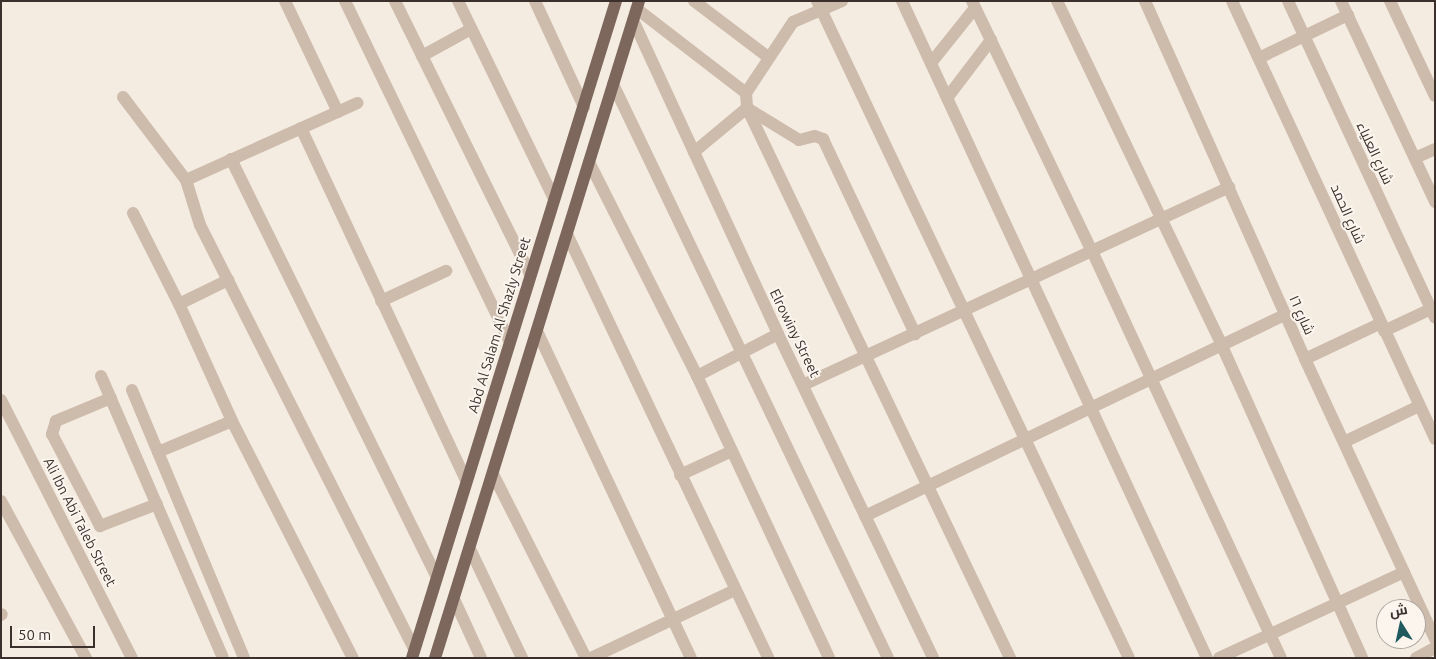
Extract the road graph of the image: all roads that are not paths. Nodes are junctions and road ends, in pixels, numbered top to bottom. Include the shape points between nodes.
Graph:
1 (345, 1) edge
2 (395, 1) edge
3 (458, 1) edge
4 (535, 1) edge
5 (616, 1) edge
6 (694, 1) edge
7 (842, 1) edge
8 (902, 1) edge
9 (1057, 1) edge
10 (1145, 1) edge
11 (1232, 1) edge
12 (1288, 1) edge
13 (1341, 1) edge
14 (1390, 1) edge
15 (289, 3) edge
16 (974, 5) edge
17 (819, 6) edge
18 (636, 10) edge
19 (1348, 15) junction
20 (472, 29) junction
21 (1304, 36) junction
22 (991, 40) junction
23 (422, 56) junction
24 (768, 57) junction
25 (1259, 58) junction
26 (930, 63) junction
27 (613, 84) junction
28 (746, 93) junction
29 (1435, 96) edge
30 (123, 97) dead end
31 (947, 98) junction
32 (357, 103) dead end
33 (584, 107) junction
34 (747, 108) junction
35 (338, 112) junction
36 (301, 128) junction
37 (1435, 149) edge
38 (694, 152) junction
39 (1415, 158) junction
40 (231, 159) junction
41 (589, 162) junction
42 (186, 180) junction
43 (1229, 187) junction
44 (554, 199) junction
45 (1435, 202) edge
46 (133, 213) dead end
47 (1161, 218) junction
48 (567, 234) junction
49 (1092, 251) junction
50 (446, 271) dead end
51 (530, 274) junction
52 (228, 280) junction
53 (1031, 281) junction
54 (381, 300) junction
55 (179, 304) junction
56 (1433, 311) edge
57 (963, 312) junction
58 (1285, 316) junction
59 (1382, 327) junction
60 (537, 331) junction
61 (778, 334) junction
62 (915, 334) junction
63 (509, 340) junction
64 (1222, 346) junction
65 (741, 353) junction
66 (867, 356) junction
67 (1305, 359) junction
68 (101, 376) dead end
69 (697, 376) junction
70 (1152, 379) junction
71 (803, 385) junction
72 (132, 390) dead end
73 (111, 398) junction
74 (1, 400) edge
75 (1419, 406) junction
76 (1091, 408) junction
77 (232, 421) junction
78 (1435, 439) edge
79 (1024, 440) junction
80 (1344, 442) junction
81 (732, 451) junction
82 (158, 452) junction
83 (493, 474) junction
84 (680, 475) junction
85 (466, 481) junction
86 (928, 486) junction
87 (1, 501) edge
88 (157, 504) junction
89 (459, 505) junction
90 (481, 514) junction
91 (865, 516) junction
92 (471, 551) junction
93 (200, 552) junction
94 (181, 560) junction
95 (1404, 572) junction
96 (437, 577) junction
97 (735, 590) junction
98 (454, 599) junction
99 (1337, 604) junction
100 (673, 621) junction
101 (1269, 635) junction
102 (1435, 639) edge
103 (1435, 648) edge
104 (413, 653) edge
105 (86, 658) edge
106 (132, 658) edge
107 (223, 658) edge
108 (244, 658) edge
109 (352, 658) edge
110 (436, 658) edge
111 (481, 658) edge
112 (522, 658) edge
113 (586, 658) edge
114 (591, 658) edge
115 (691, 658) edge
116 (768, 658) edge
117 (828, 658) edge
118 (888, 658) edge
119 (933, 658) edge
120 (1010, 658) edge
121 (1129, 658) edge
122 (1207, 658) edge
123 (1219, 658) edge
124 (1281, 658) edge
125 (1362, 658) edge
126 (1416, 658) edge

1 - 63 street
2 - 23 street
3 - 20 street
4 - 33 street
5 - 33 main road, Abd Al Salam Al Shazly Street
6 - 24 street
7 - 17 street
8 - 26 street
9 - 47 street
10 - 43 street, شارع ١٦
11 - 25 street, شارع الحمد
12 - 21 street, شارع العلياء
13 - 19 street
14 - 29 street
15 - 35 street
16 - 22 street
16 - 26 street
17 - 24 street via 793,22
17 - 57 street
18 - 27 main road
18 - 28 street
18 - 38 street, Elrowiny Street
19 - 21 street
19 - 39 street
20 - 23 street
20 - 44 street
21 - 25 street
21 - 56 street, شارع العلياء
22 - 31 street
22 - 49 street
23 - 51 street
24 - 28 street
25 - 59 street, شارع الحمد
26 - 31 street
27 - 41 main road
27 - 65 street
28 - 34 street
30 - 42 street
31 - 53 street
32 - 35 street
33 - 44 main road, Abd Al Salam Al Shazly Street
34 - 38 street
34 - 62 street via 799,140 815,136 823,139
34 - 66 street
35 - 36 street
36 - 40 street
36 - 54 street
37 - 39 street
38 - 61 street, Elrowiny Street
39 - 45 street
40 - 42 street
40 - 96 street
41 - 48 main road
41 - 69 street
42 - 52 street via 200,224
43 - 47 street
43 - 58 street, شارع ١٦
44 - 51 main road, Abd Al Salam Al Shazly Street
46 - 55 street
47 - 49 street
47 - 64 street
48 - 60 main road
48 - 84 street
49 - 53 street
49 - 70 street
50 - 54 street
51 - 63 main road, Abd Al Salam Al Shazly Street
52 - 55 street
52 - 104 street
53 - 57 street
53 - 76 street
54 - 85 street
55 - 77 street
56 - 59 street
57 - 62 street
57 - 79 street
58 - 64 street
58 - 67 street, شارع ١٦
59 - 67 street
59 - 75 street, شارع الحمد
60 - 83 main road
60 - 100 street
61 - 65 street
61 - 71 street, Elrowiny Street
62 - 66 street
63 - 85 main road, Abd Al Salam Al Shazly Street
64 - 70 street
64 - 99 street
65 - 69 street
65 - 118 street
66 - 71 street
66 - 86 street
67 - 80 street, شارع ١٦
68 - 73 street
69 - 81 street
70 - 76 street
70 - 101 street
71 - 91 street, Elrowiny Street
72 - 82 street
73 - 88 street
73 - 88 street via 56,421 52,434 100,526
74 - 106 street, Ali Ibn Abi Taleb Street
75 - 78 street, شارع الحمد
75 - 80 street
76 - 79 street
76 - 122 street
77 - 82 street
77 - 109 street
79 - 86 street
79 - 121 street
80 - 95 street, شارع ١٦
81 - 84 street
81 - 117 street
82 - 93 street
83 - 90 main road
83 - 113 street
84 - 97 street
85 - 89 main road, Abd Al Salam Al Shazly Street
86 - 91 street
86 - 120 street
87 - 105 street
88 - 94 street
89 - 90 main road
89 - 96 main road, Abd Al Salam Al Shazly Street
90 - 92 main road
91 - 119 street, Elrowiny Street
92 - 98 main road
92 - 112 street
93 - 94 street
93 - 108 street
94 - 107 street
95 - 99 street
95 - 102 street, شارع ١٦
96 - 104 main road, Abd Al Salam Al Shazly Street
97 - 100 street
97 - 116 street
98 - 110 main road
98 - 111 street
99 - 101 street
99 - 125 street
100 - 114 street
100 - 115 street
101 - 123 street
101 - 124 street
103 - 126 street

